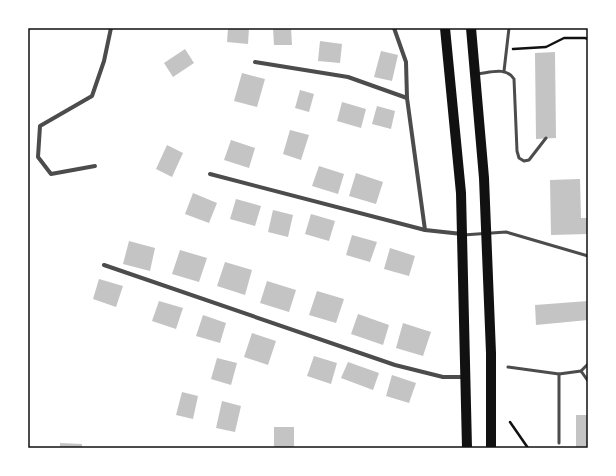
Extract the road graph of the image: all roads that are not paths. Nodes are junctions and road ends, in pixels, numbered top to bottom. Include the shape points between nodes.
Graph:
1 (112, 28) edge
2 (394, 28) edge
3 (445, 28) edge
4 (470, 28) edge
5 (509, 28) edge
6 (255, 62) dead end
7 (504, 71) junction
8 (475, 74) junction
9 (407, 98) junction
10 (546, 138) dead end
11 (95, 166) dead end
12 (210, 174) dead end
13 (425, 230) junction
14 (487, 233) junction
15 (463, 235) junction
16 (588, 256) edge
17 (104, 265) dead end
18 (588, 364) edge
19 (508, 367) dead end
20 (581, 371) junction
21 (558, 374) junction
22 (466, 377) junction
23 (588, 381) edge
24 (559, 443) dead end
25 (467, 448) edge
26 (491, 448) edge

1 - 11 street via 92,96 40,126 38,157 51,174
2 - 9 street via 406,62
3 - 15 main road
4 - 8 main road
5 - 7 lane
6 - 9 street via 348,77
7 - 8 lane
7 - 10 lane via 511,74 515,84 518,158 530,160
8 - 14 main road
9 - 13 street
12 - 13 street
13 - 15 street
14 - 15 lane
14 - 16 lane via 506,232
14 - 26 main road
15 - 22 main road
17 - 22 street via 396,365 443,377
18 - 20 lane
19 - 21 lane
20 - 21 lane
20 - 23 lane
21 - 24 lane
22 - 25 main road

